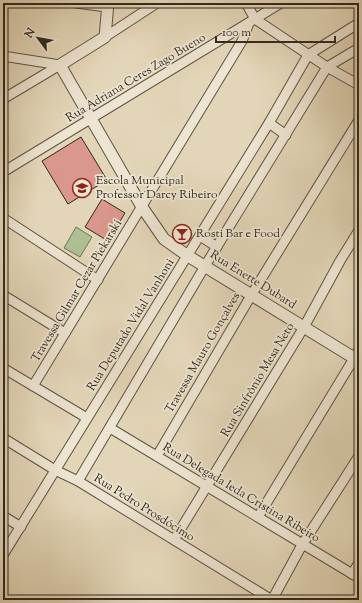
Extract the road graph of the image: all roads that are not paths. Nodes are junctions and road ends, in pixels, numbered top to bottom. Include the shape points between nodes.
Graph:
1 (76, 3) edge
2 (157, 3) edge
3 (246, 3) edge
4 (281, 3) edge
5 (108, 5) edge
6 (252, 21) junction
7 (359, 23) edge
8 (105, 37) junction
9 (359, 48) edge
10 (308, 55) junction
11 (3, 56) edge
12 (60, 64) junction
13 (327, 68) junction
14 (359, 85) edge
15 (3, 99) edge
16 (91, 120) junction
17 (359, 120) edge
18 (269, 123) junction
19 (286, 135) junction
20 (3, 172) edge
21 (142, 207) junction
22 (3, 218) edge
23 (359, 230) edge
24 (200, 236) junction
25 (217, 247) junction
26 (188, 256) junction
27 (205, 266) junction
28 (98, 280) junction
29 (252, 294) junction
30 (3, 295) edge
31 (304, 327) junction
32 (65, 333) junction
33 (357, 356) edge
34 (3, 368) edge
35 (33, 386) junction
36 (87, 418) junction
37 (110, 428) junction
38 (3, 438) edge
39 (157, 456) junction
40 (359, 456) edge
41 (55, 470) junction
42 (78, 481) junction
43 (207, 486) junction
44 (3, 516) edge
45 (258, 517) junction
46 (21, 527) junction
47 (174, 540) junction
48 (302, 545) junction
49 (3, 555) edge
50 (359, 563) edge
51 (356, 576) edge
52 (272, 600) edge

1 - 5 street
2 - 8 street
3 - 6 street
4 - 6 street, Rua Adriana Ceres Zago Bueno
5 - 8 street
6 - 10 street
6 - 16 street, Rua Adriana Ceres Zago Bueno
6 - 21 street, Travessa Gilmar Cezar Piekarski
7 - 10 street, Rua Deputado Vidal Vanhoni
8 - 12 street
9 - 13 street
10 - 13 street
10 - 18 street, Rua Deputado Vidal Vanhoni
11 - 12 street
12 - 15 street
12 - 16 street, Rua Enette Dubard
13 - 14 street
13 - 19 street
16 - 20 street, Rua Adriana Ceres Zago Bueno
16 - 21 street, Rua Enette Dubard
17 - 29 street, Travessa Mauro Gonçalves
18 - 19 street
18 - 24 street, Rua Deputado Vidal Vanhoni
19 - 25 street
21 - 26 street, Rua Enette Dubard via 164,239
21 - 28 street, Travessa Gilmar Cezar Piekarski
22 - 28 street
23 - 31 street, Rua Sinfrônio Mesa Neto
24 - 25 street
24 - 26 street, Rua Deputado Vidal Vanhoni
25 - 27 street
26 - 27 street, Rua Enette Dubard
26 - 36 street, Rua Deputado Vidal Vanhoni
27 - 29 street, Rua Enette Dubard
27 - 37 street
28 - 32 street, Travessa Gilmar Cezar Piekarski
29 - 31 street, Rua Enette Dubard
29 - 39 street, Travessa Mauro Gonçalves
30 - 32 street
31 - 33 street, Rua Enette Dubard
31 - 43 street, Rua Sinfrônio Mesa Neto
32 - 35 street, Travessa Gilmar Cezar Piekarski
33 - 45 street
34 - 35 street
35 - 36 street
36 - 41 street, Rua Deputado Vidal Vanhoni
37 - 39 street, Rua Delegada Ieda Cristina Ribeiro
37 - 42 street
38 - 41 street, Rua Pedro Prosdócimo
39 - 43 street, Rua Delegada Ieda Cristina Ribeiro
40 - 48 street
41 - 42 street, Rua Pedro Prosdócimo
41 - 46 street, Rua Deputado Vidal Vanhoni
42 - 47 street, Rua Pedro Prosdócimo
43 - 45 street, Rua Delegada Ieda Cristina Ribeiro
43 - 47 street, Rua Sinfrônio Mesa Neto
44 - 46 street
45 - 48 street, Rua Delegada Ieda Cristina Ribeiro
46 - 49 street, Rua Deputado Vidal Vanhoni
47 - 52 street, Rua Pedro Prosdócimo
48 - 51 street, Rua Delegada Ieda Cristina Ribeiro
48 - 52 street
50 - 51 street

